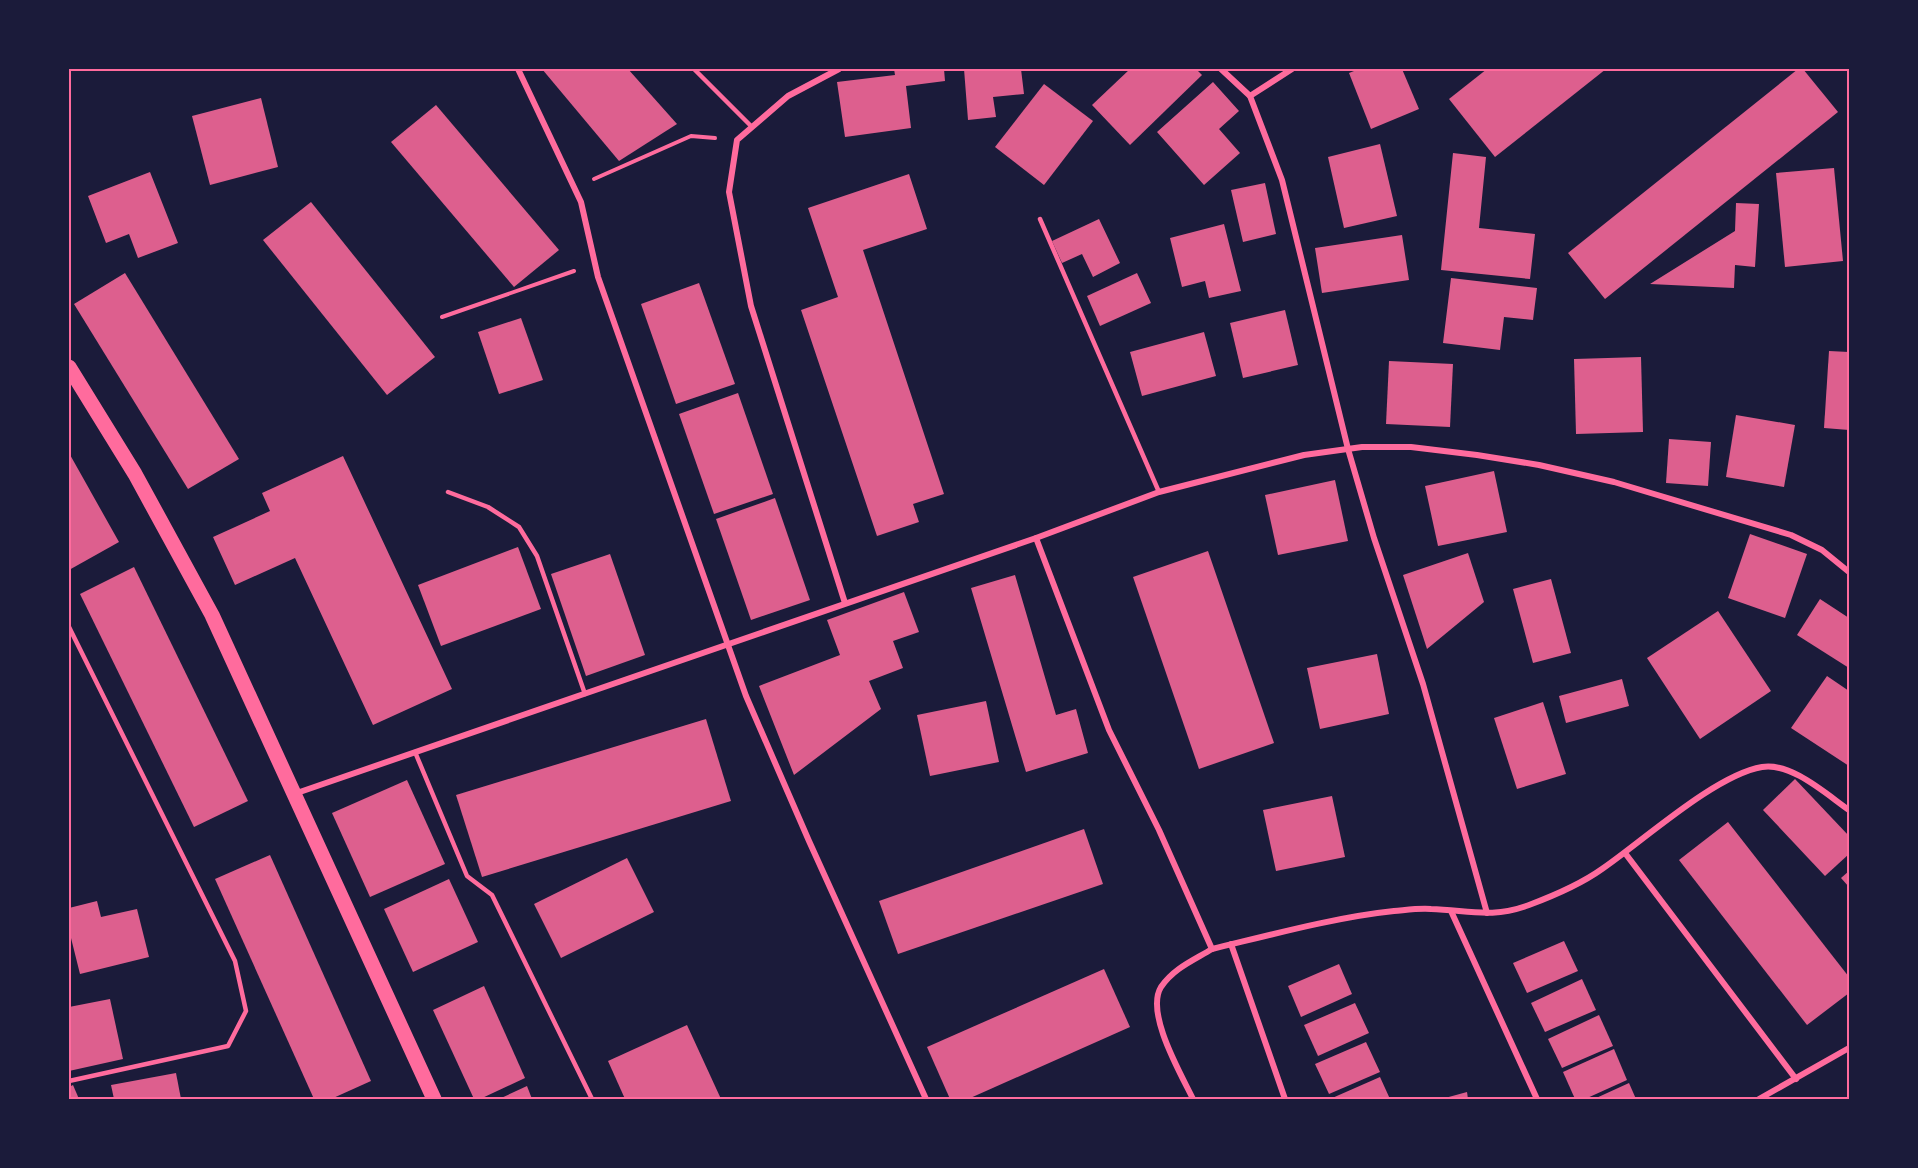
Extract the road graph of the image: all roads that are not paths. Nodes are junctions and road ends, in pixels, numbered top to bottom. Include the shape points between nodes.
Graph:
1 (518, 69) edge
2 (694, 69) edge
3 (839, 69) edge
4 (1221, 69) edge
5 (1292, 69) edge
6 (1250, 96) junction
7 (752, 127) junction
8 (1040, 219) dead end
9 (69, 366) edge
10 (1348, 449) junction
11 (448, 492) dead end
12 (1159, 492) junction
13 (1036, 538) junction
14 (1849, 572) edge
15 (845, 603) junction
16 (69, 627) edge
17 (727, 645) junction
18 (585, 694) junction
19 (415, 752) junction
20 (294, 794) junction
21 (1849, 810) edge
22 (1625, 853) junction
23 (1451, 911) junction
24 (1487, 914) junction
25 (1231, 944) junction
26 (1212, 949) junction
27 (1849, 1048) edge
28 (1796, 1079) junction
29 (69, 1081) edge
30 (434, 1099) edge
31 (592, 1099) edge
32 (926, 1099) edge
33 (1192, 1099) edge
34 (1286, 1099) edge
35 (1537, 1099) edge
36 (1759, 1099) edge

1 - 17 street via 581,202 598,277
2 - 7 lane
3 - 7 street via 788,96
4 - 6 street
5 - 6 street
6 - 10 street via 1282,180
7 - 15 street via 737,140 729,192 750,306
8 - 12 lane
9 - 20 main road via 135,474 212,615
10 - 12 street via 1304,455
10 - 14 street via 1411,447 1477,455 1614,482 1791,535 1822,550
10 - 24 street via 1423,684
11 - 18 lane via 488,507 519,527 537,556
12 - 13 street
13 - 15 street
13 - 26 street via 1109,730 1160,830
15 - 17 street
16 - 29 lane via 235,961 246,1011 228,1046
17 - 18 street
17 - 32 street via 809,841
18 - 19 street
19 - 20 street
19 - 31 lane via 467,876 492,896
20 - 30 main road
21 - 22 street via 1794,772 1764,766 1724,782
22 - 24 street via 1553,895 1526,906
22 - 28 street
23 - 24 street
23 - 25 street via 1392,912
23 - 35 street
25 - 26 street
25 - 34 street
26 - 33 street via 1178,969 1160,989 1157,1014 1161,1033
27 - 28 street
28 - 36 street

